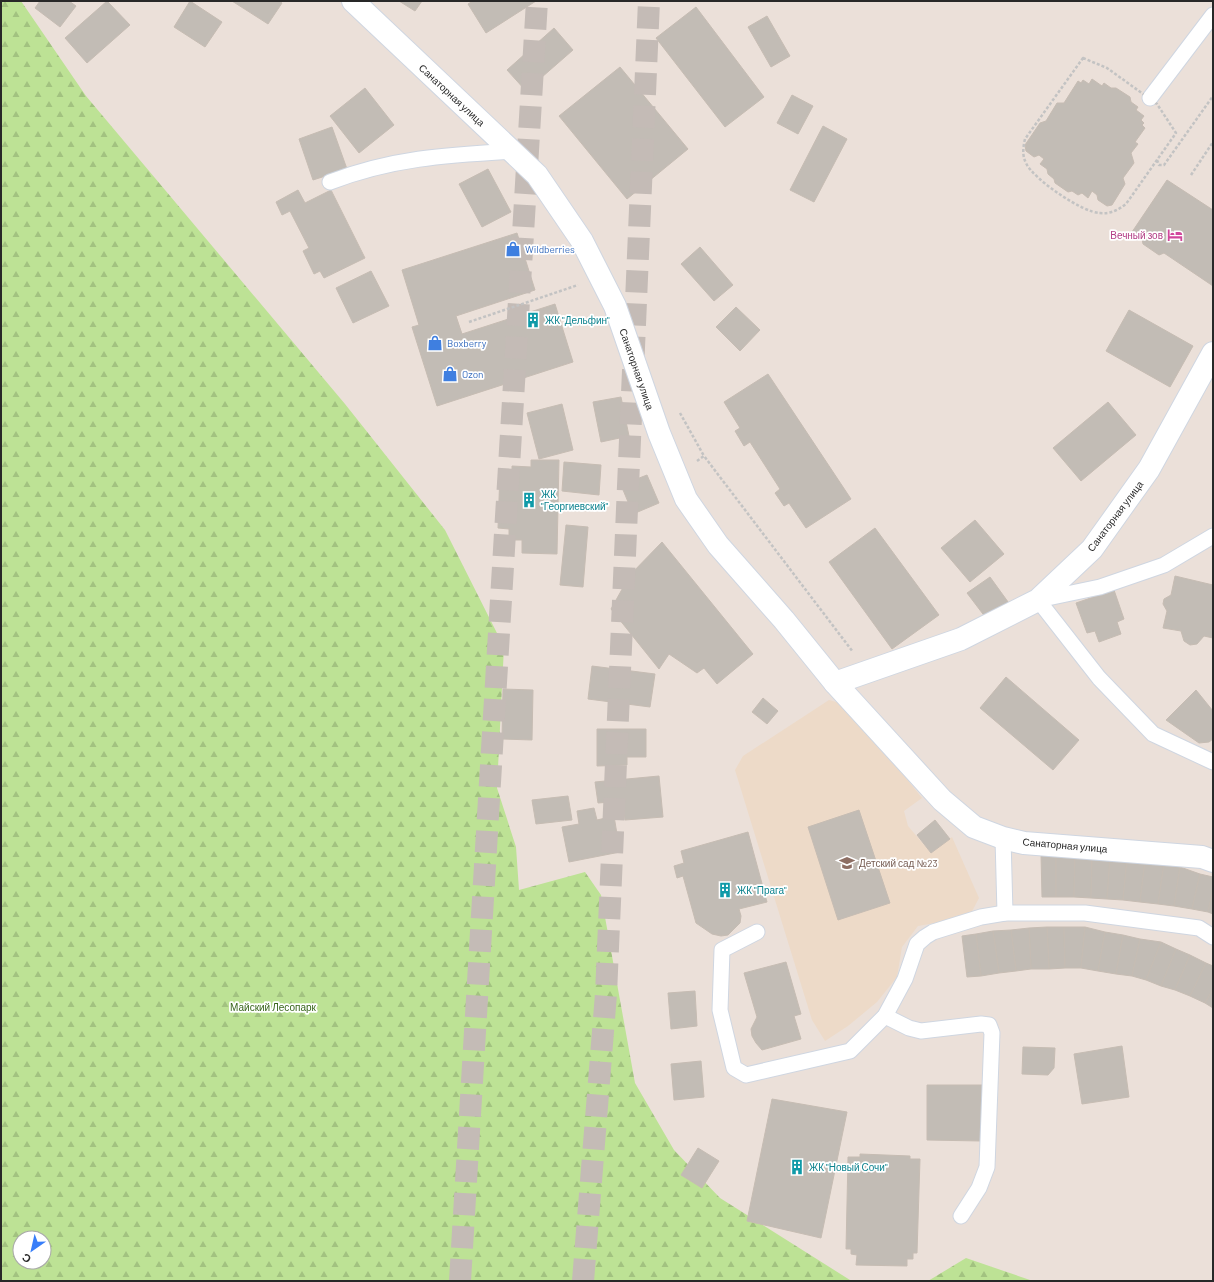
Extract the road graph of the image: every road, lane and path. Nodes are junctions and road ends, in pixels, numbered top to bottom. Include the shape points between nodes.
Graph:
1 (353, 1) edge
2 (1213, 15) edge
3 (1213, 96) edge
4 (1150, 98) junction
5 (1213, 142) edge
6 (513, 151) junction
7 (1157, 160) junction
8 (1191, 175) dead end
9 (330, 182) dead end
10 (600, 278) junction
11 (469, 322) dead end
12 (1213, 353) edge
13 (676, 476) junction
14 (1213, 536) edge
15 (1038, 600) junction
16 (868, 671) junction
17 (835, 683) junction
18 (1213, 762) edge
19 (1003, 838) junction
20 (1213, 861) edge
21 (1005, 913) junction
22 (757, 932) dead end
23 (1213, 937) edge
24 (885, 1016) junction
25 (961, 1216) dead end

1 - 6 street, Санаторная улица
2 - 4 lane
3 - 7 path via 1164,165 1159,165
4 - 7 path via 1157,104 1176,133
4 - 7 path via 1107,68 1083,58 1025,139 1023,156 1026,165 1037,177 1075,204 1099,214 1117,210 1126,204
5 - 8 path
6 - 9 lane via 415,158 377,166
6 - 10 street, Санаторная улица via 537,175 582,241
10 - 11 path
10 - 13 street, Санаторная улица via 615,306
12 - 15 street, Санаторная улица via 1150,469 1092,549
13 - 16 path via 704,456
13 - 17 street, Санаторная улица via 686,499 718,545
14 - 15 lane via 1164,565 1100,587
15 - 16 street, Санаторная улица via 961,639
15 - 18 lane via 1099,678 1153,734
16 - 17 street, Санаторная улица
17 - 19 street, Санаторная улица via 942,800 974,827
19 - 20 street, Санаторная улица via 1024,843 1202,857
19 - 21 lane
21 - 23 lane via 1085,913 1199,928
21 - 24 lane via 981,917 933,932 925,937 917,944 905,979
22 - 24 lane via 722,950 720,1010 734,1068 746,1075 850,1051
24 - 25 lane via 909,1028 922,1031 989,1025 992,1033 987,1167 979,1188

